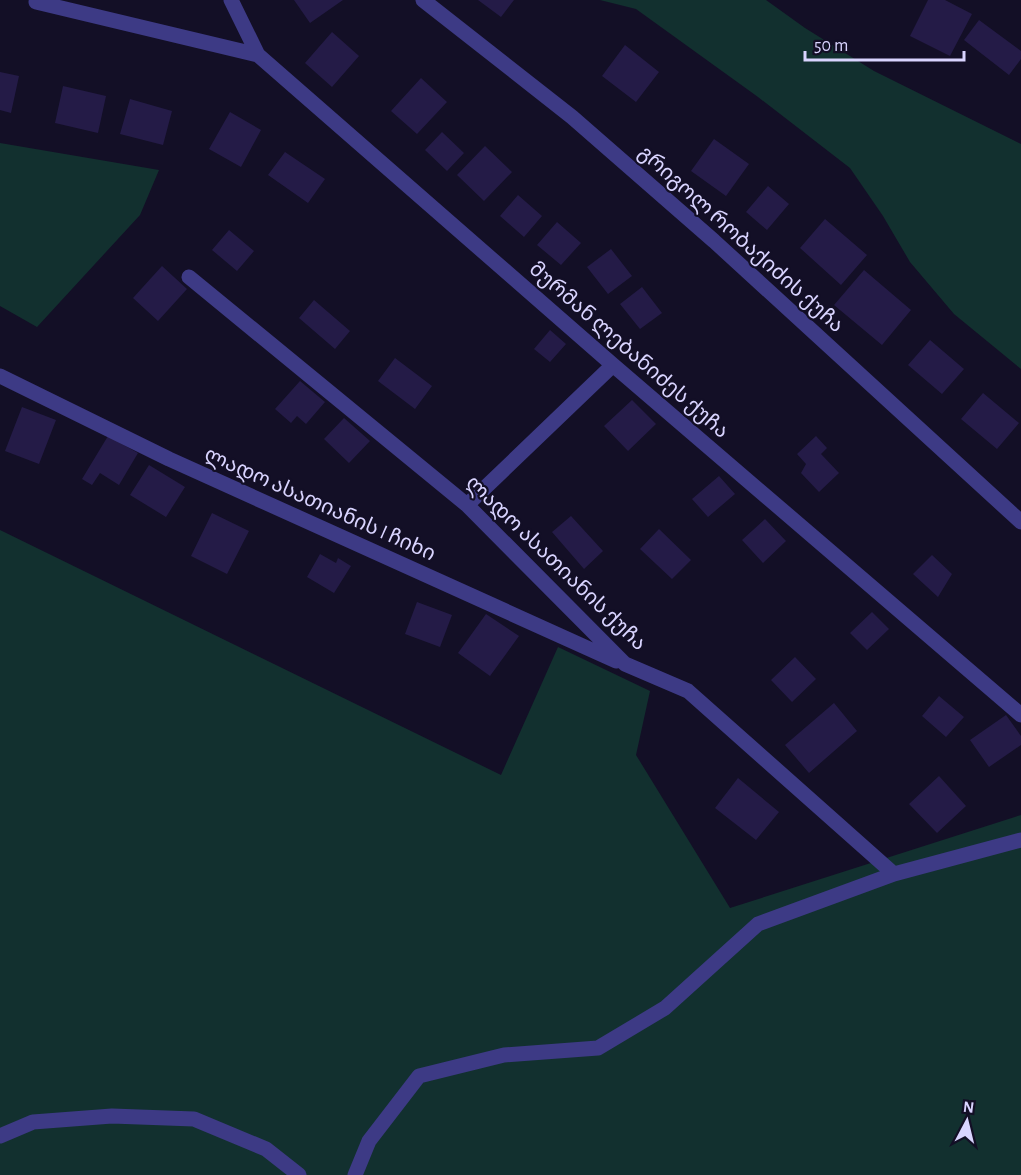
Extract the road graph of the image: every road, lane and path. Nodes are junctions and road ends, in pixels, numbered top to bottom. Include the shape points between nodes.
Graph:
1 (231, 0) edge
2 (423, 0) edge
3 (36, 2) dead end
4 (258, 55) junction
5 (189, 277) dead end
6 (613, 365) junction
7 (0, 376) edge
8 (467, 505) junction
9 (1021, 522) edge
10 (625, 664) junction
11 (1021, 715) edge
12 (1021, 840) edge
13 (894, 874) junction
14 (0, 1136) edge
15 (299, 1175) edge
16 (355, 1175) edge

1 - 4 street, მურმან ლებანიძეს ქუჩა
2 - 9 street, გრიგოლ რობაქიძის ქუჩა via 590,133 714,241
3 - 4 street
4 - 6 street, მურმან ლებანიძეს ქუჩა
5 - 8 street, ლადო ასათიანის ქუჩა
6 - 8 street
6 - 11 street, მურმან ლებანიძეს ქუჩა
7 - 10 street, ლადო ასათიანის I ჩიხი via 169,459
8 - 10 street, ლადო ასათიანის ქუჩა
10 - 13 street, ლადო ასათიანის ქუჩა via 688,691
12 - 13 street
13 - 16 street via 758,924 665,1008 598,1048 504,1055 419,1076 369,1141
14 - 15 street via 33,1122 112,1116 194,1119 266,1149

